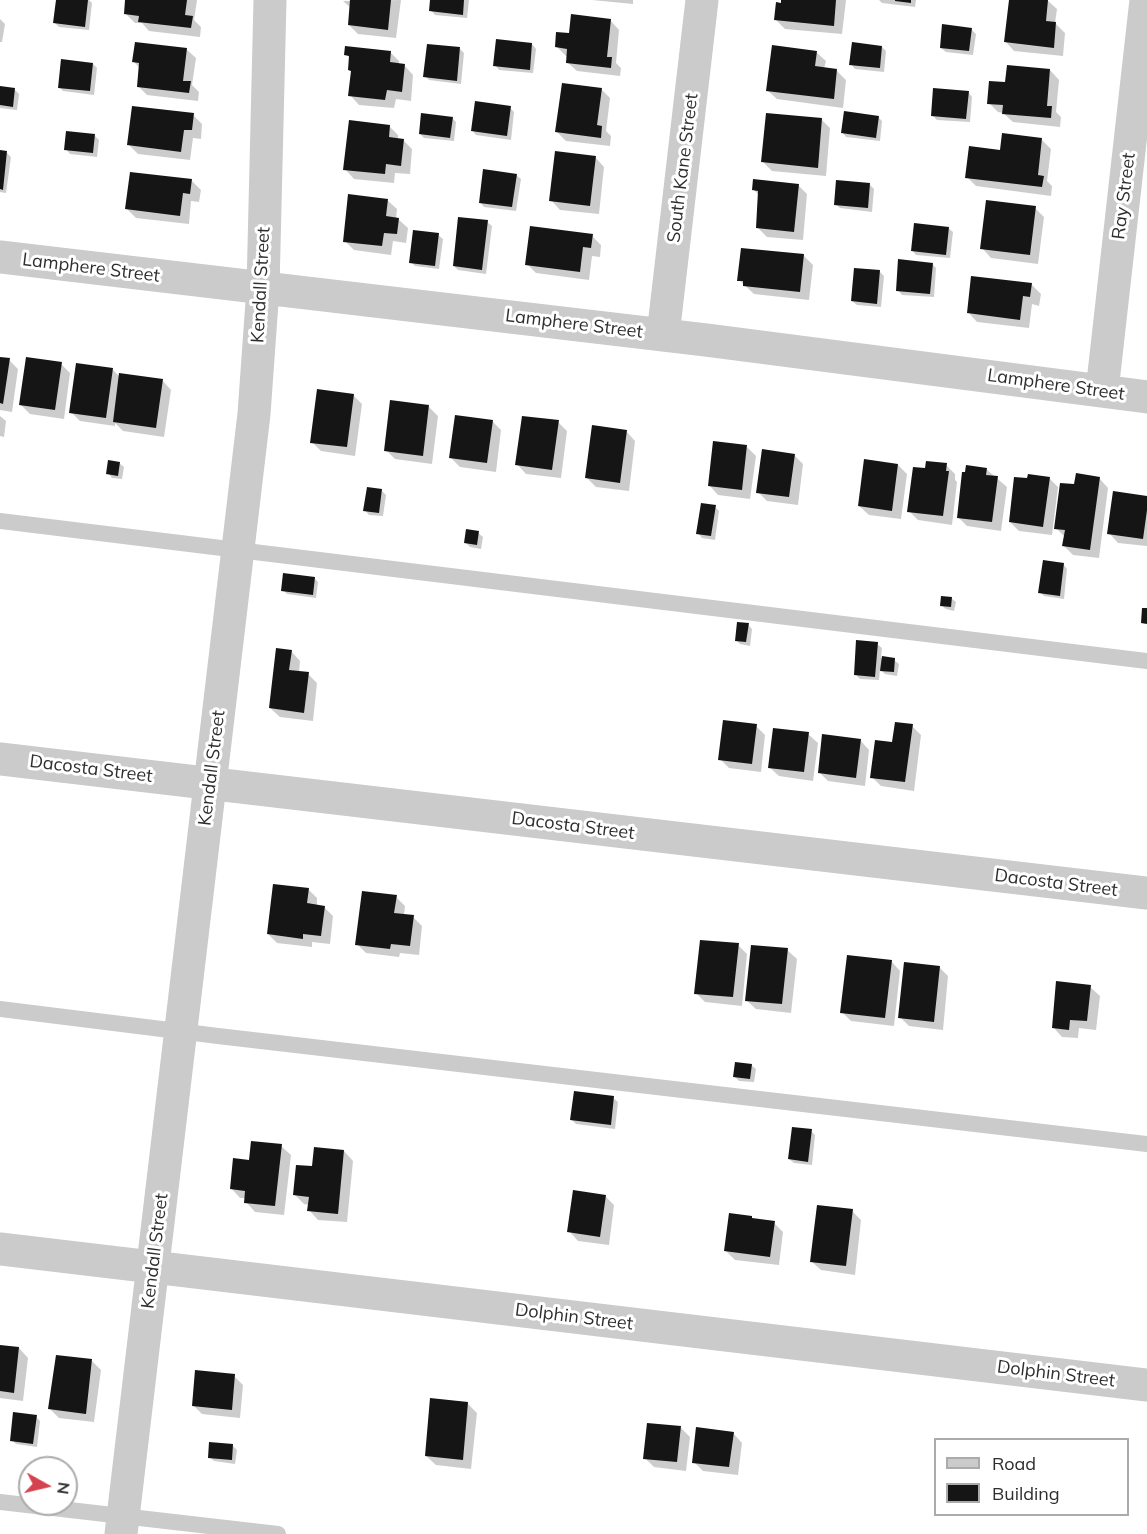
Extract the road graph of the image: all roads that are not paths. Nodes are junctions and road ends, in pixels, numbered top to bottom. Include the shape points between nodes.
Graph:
1 (270, 0) edge
2 (702, 0) edge
3 (1146, 0) edge
4 (0, 257) edge
5 (263, 288) junction
6 (663, 335) junction
7 (1102, 391) junction
8 (1147, 397) edge
9 (0, 520) edge
10 (238, 550) junction
11 (1147, 661) edge
12 (0, 759) edge
13 (210, 784) junction
14 (1147, 893) edge
15 (0, 1010) edge
16 (180, 1032) junction
17 (1147, 1144) edge
18 (0, 1249) edge
19 (153, 1267) junction
20 (1147, 1385) edge
21 (0, 1503) edge
22 (122, 1525) edge
23 (278, 1534) edge

1 - 5 street, Kendall Street
2 - 6 street, South Kane Street
3 - 7 street, Ray Street
4 - 5 street, Lamphere Street
5 - 6 street, Lamphere Street
5 - 10 street, Kendall Street via 254,414
6 - 7 street, Lamphere Street
7 - 8 street, Lamphere Street
9 - 10 lane
10 - 11 lane
10 - 13 street, Kendall Street
12 - 13 street, Dacosta Street
13 - 14 street, Dacosta Street
13 - 16 street, Kendall Street
15 - 16 lane
16 - 17 lane
16 - 19 street, Kendall Street
18 - 19 street, Dolphin Street
19 - 20 street, Dolphin Street
19 - 22 street, Kendall Street
21 - 22 lane
22 - 23 lane

